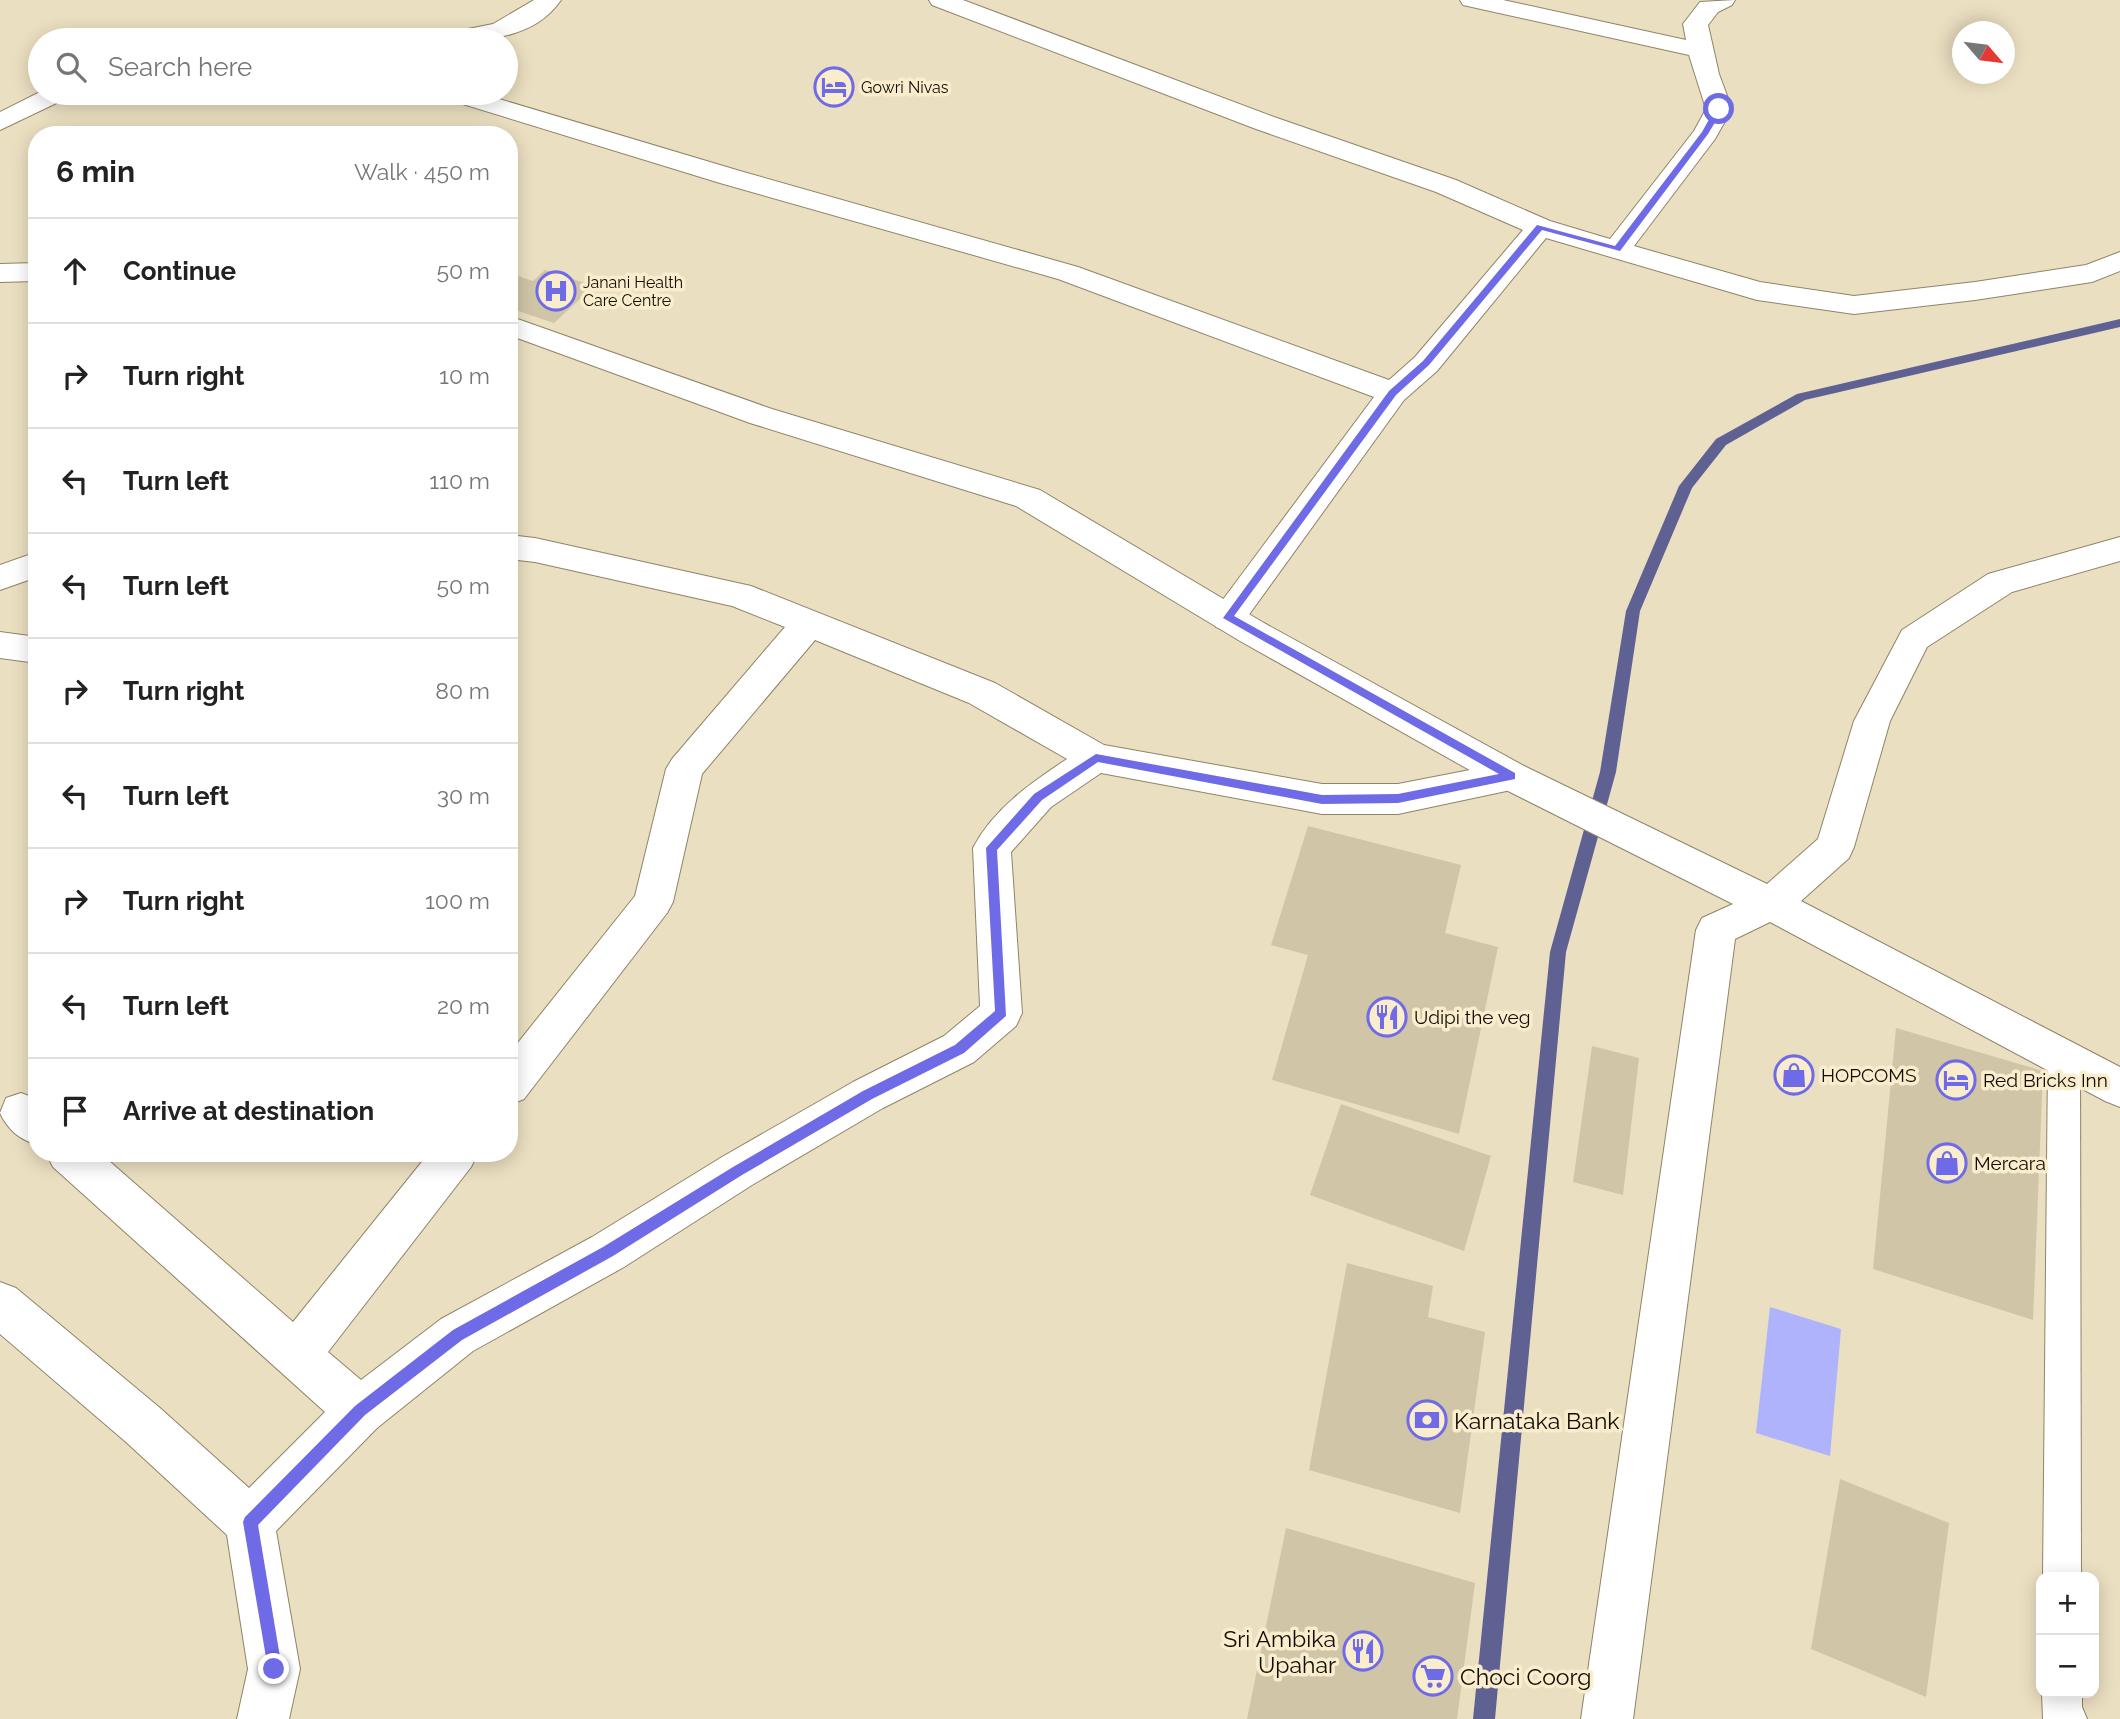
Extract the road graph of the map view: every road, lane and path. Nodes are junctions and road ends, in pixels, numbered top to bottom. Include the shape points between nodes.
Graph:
1 (549, 0) edge
2 (941, 0) edge
3 (1472, 0) edge
4 (1723, 0) edge
5 (508, 28) edge
6 (1701, 50) junction
7 (34, 105) edge
8 (491, 105) edge
9 (0, 122) edge
10 (1540, 227) junction
11 (1617, 249) junction
12 (2120, 261) edge
13 (28, 272) edge
14 (0, 273) edge
15 (518, 328) edge
16 (1393, 393) junction
17 (518, 548) edge
18 (2120, 549) edge
19 (28, 567) edge
20 (0, 578) edge
21 (1228, 618) junction
22 (809, 624) junction
23 (0, 645) edge
24 (28, 649) edge
25 (1096, 758) junction
26 (1511, 776) junction
27 (1770, 904) junction
28 (2064, 1060) junction
29 (518, 1074) edge
30 (2120, 1088) edge
31 (78, 1162) edge
32 (449, 1162) edge
33 (0, 1304) edge
34 (296, 1355) junction
35 (360, 1410) junction
36 (250, 1522) junction
37 (2062, 1572) edge
38 (2062, 1698) edge
39 (263, 1719) edge
40 (1607, 1719) edge
41 (2067, 1719) edge

1 - 5 street
2 - 10 street via 1446,186
3 - 6 street
4 - 6 street via 1709,7 1695,24
6 - 11 street via 1719,109 1706,133
7 - 9 street
8 - 16 street via 1068,272
10 - 11 street
10 - 16 street via 1426,363
11 - 12 street via 1757,291 1854,305 2092,273
13 - 14 street
15 - 21 street via 761,415 1028,498
16 - 21 street
17 - 22 street via 739,595
18 - 27 street via 2000,583 1914,639 1872,722 1835,847
19 - 20 street
21 - 26 street
22 - 25 street via 982,694
22 - 29 street via 685,769 653,902
23 - 24 street
25 - 26 street via 1322,799 1398,799
25 - 35 street via 1038,797 992,848 1001,1013 960,1049 867,1095 608,1252 457,1335
26 - 27 street
27 - 28 street
27 - 40 street via 1716,930
28 - 30 street
28 - 37 lane
31 - 34 street
32 - 34 street
33 - 36 street via 143,1424
34 - 35 street
35 - 36 street
36 - 39 street via 274,1669
38 - 41 lane via 2062,1717

